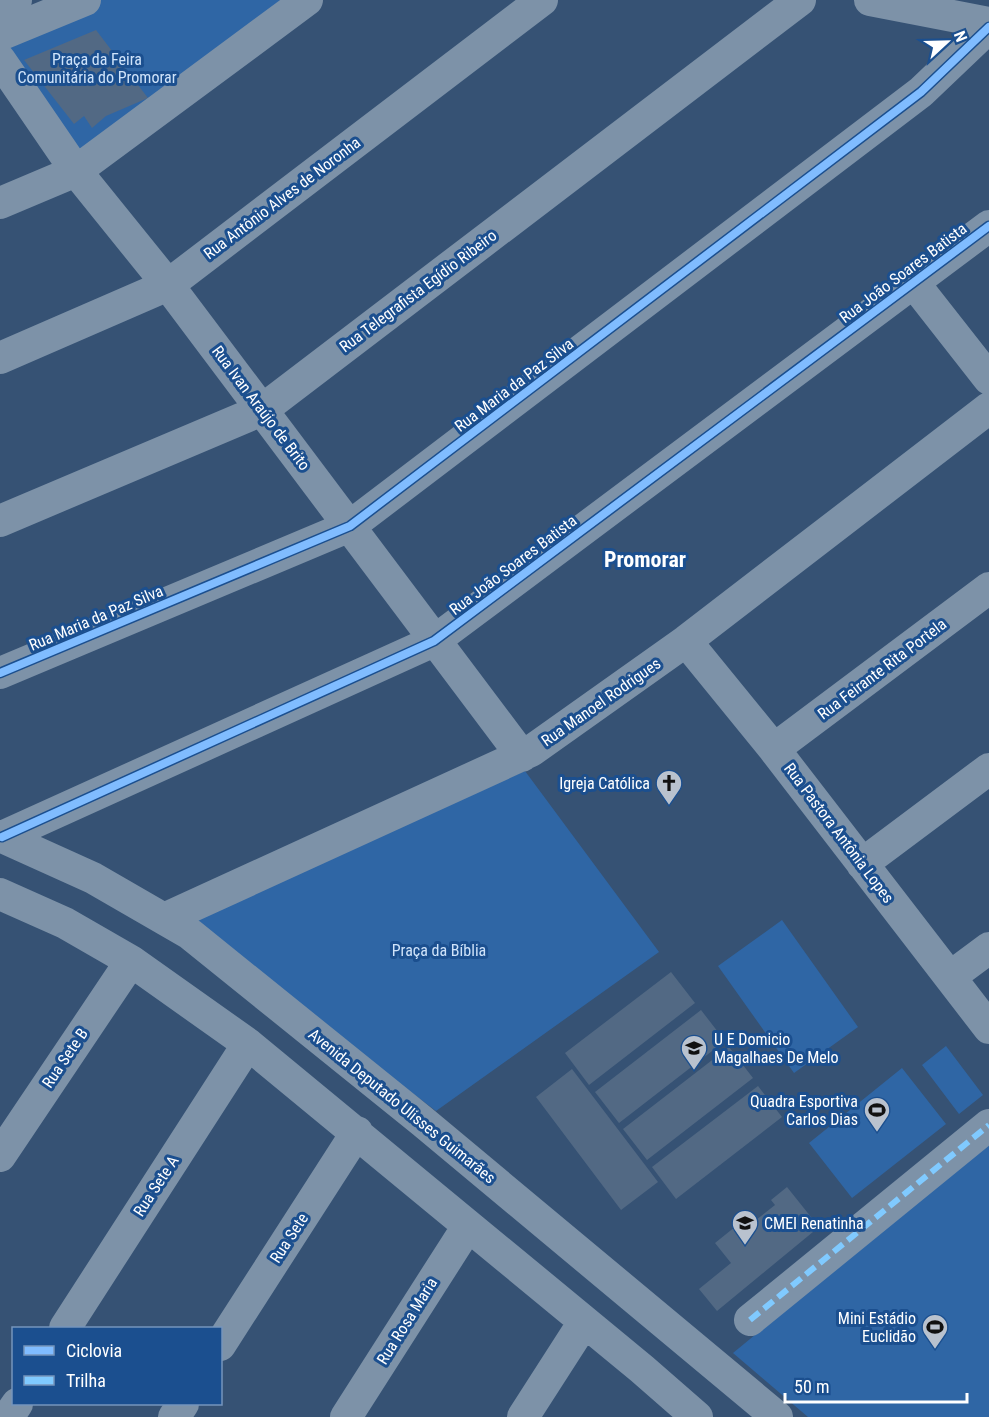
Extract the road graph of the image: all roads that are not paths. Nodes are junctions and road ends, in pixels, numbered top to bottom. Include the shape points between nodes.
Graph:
1 (16, 0) edge
2 (85, 0) edge
3 (307, 0) edge
4 (542, 0) edge
5 (800, 0) edge
6 (870, 0) edge
7 (931, 6) edge
8 (0, 7) edge
9 (989, 25) edge
10 (0, 35) edge
11 (0, 60) edge
12 (76, 171) junction
13 (0, 203) edge
14 (989, 226) edge
15 (914, 282) junction
16 (168, 285) junction
17 (0, 358) edge
18 (989, 378) edge
19 (989, 408) edge
20 (262, 410) junction
21 (0, 521) edge
22 (350, 526) junction
23 (989, 588) edge
24 (434, 641) junction
25 (686, 641) junction
26 (0, 673) edge
27 (774, 749) junction
28 (522, 756) junction
29 (989, 769) edge
30 (1, 836) edge
31 (862, 864) junction
32 (0, 894) edge
33 (166, 918) junction
34 (989, 948) edge
35 (131, 961) junction
36 (950, 977) junction
37 (989, 1028) edge
38 (248, 1044) junction
39 (989, 1125) edge
40 (357, 1132) junction
41 (0, 1156) edge
42 (468, 1226) junction
43 (750, 1320) dead end
44 (584, 1322) junction
45 (66, 1327) edge
46 (672, 1331) junction
47 (222, 1342) edge
48 (642, 1369) junction
49 (346, 1417) edge
50 (523, 1417) edge
51 (695, 1417) edge
52 (777, 1417) edge

1 - 8 street
2 - 10 street
3 - 12 street
4 - 16 street, Rua Antônio Alves de Noronha
5 - 20 street, Rua Telegrafista Egídio Ribeiro
6 - 7 street
7 - 9 street
9 - 22 street, Rua Maria da Paz Silva via 921,92
11 - 12 street, Rua Ivan Araújo de Brito
12 - 13 street
12 - 16 street, Rua Ivan Araújo de Brito
14 - 15 street, Rua João Soares Batista
15 - 18 street
15 - 24 street, Rua João Soares Batista
16 - 17 street, Rua Antônio Alves de Noronha
16 - 20 street, Rua Ivan Araújo de Brito
19 - 25 street, Rua Manoel Rodrigues
20 - 21 street, Rua Telegrafista Egídio Ribeiro
20 - 22 street, Rua Ivan Araújo de Brito
22 - 24 street, Rua Ivan Araújo de Brito
22 - 26 street, Rua Maria da Paz Silva
23 - 27 street, Rua Feirante Rita Portela
24 - 28 street, Rua Ivan Araújo de Brito
24 - 30 street, Rua João Soares Batista
25 - 27 street, Rua Pastora Antônia Lopes
25 - 28 street, Rua Manoel Rodrigues
27 - 31 street, Rua Pastora Antônia Lopes
28 - 33 street, Rua Manoel Rodrigues
29 - 31 street
30 - 33 street, Avenida Deputado Ulisses Guimarães via 93,878
31 - 36 street, Rua Pastora Antônia Lopes
32 - 35 street via 65,923
33 - 46 street, Avenida Deputado Ulisses Guimarães via 217,954 422,1121
34 - 36 street
35 - 38 street
35 - 41 street, Rua Sete B
36 - 37 street, Rua Pastora Antônia Lopes
38 - 40 street
38 - 45 street, Rua Sete A
39 - 43 street
40 - 42 street
40 - 47 street, Rua Sete
42 - 44 street
42 - 49 street, Rua Rosa Maria
44 - 48 street
44 - 50 street
46 - 48 street
46 - 52 street, Avenida Deputado Ulisses Guimarães
48 - 51 street

